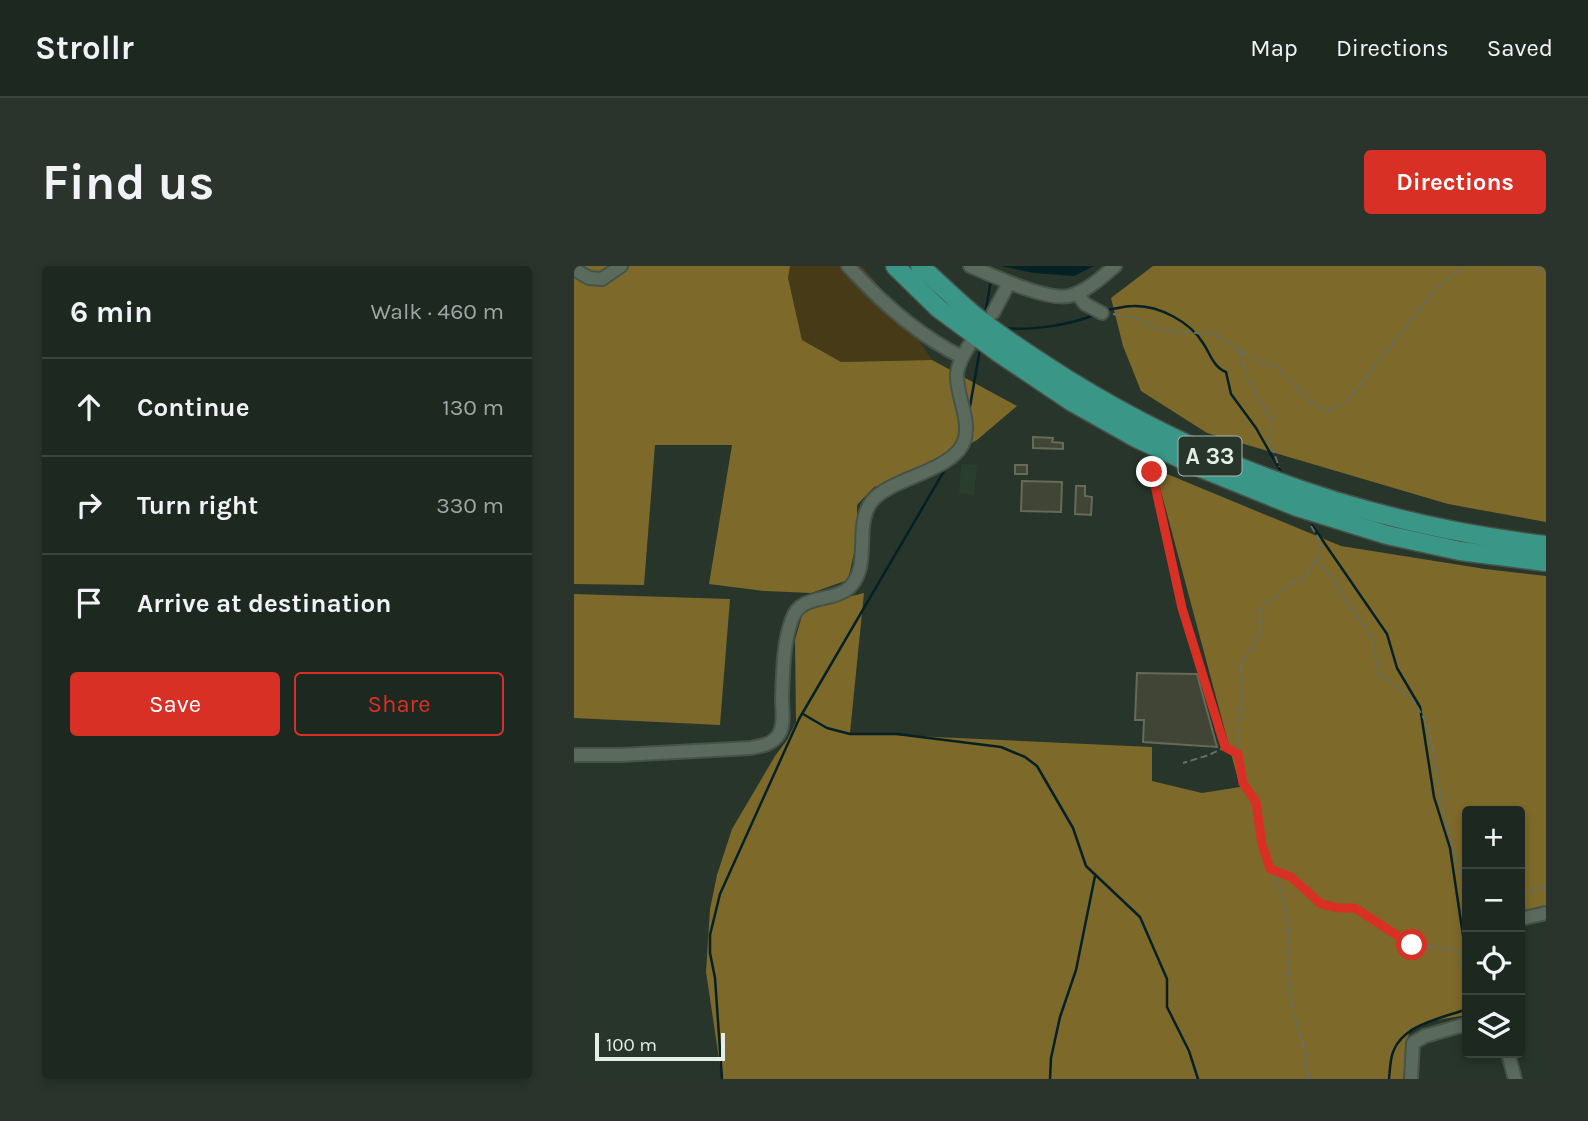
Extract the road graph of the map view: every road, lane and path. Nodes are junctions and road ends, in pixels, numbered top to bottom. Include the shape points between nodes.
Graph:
1 (621, 266) edge
2 (848, 266) edge
3 (895, 266) edge
4 (920, 266) edge
5 (970, 266) edge
6 (1115, 266) edge
7 (1454, 266) edge
8 (1463, 266) edge
9 (1535, 266) edge
10 (574, 269) edge
11 (1546, 273) edge
12 (1454, 274) junction
13 (1009, 283) junction
14 (1077, 293) junction
15 (993, 313) dead end
16 (1102, 313) joint
17 (970, 344) dead end
18 (1239, 349) junction
19 (961, 357) junction
20 (1152, 472) dead end
21 (1281, 472) dead end
22 (1308, 522) dead end
23 (1546, 545) edge
24 (1318, 558) junction
25 (1546, 562) edge
26 (1225, 747) junction
27 (1238, 754) junction
28 (574, 755) edge
29 (1183, 764) dead end
30 (1270, 869) junction
31 (1462, 877) edge
32 (1546, 886) edge
33 (1525, 893) edge
34 (1546, 913) edge
35 (1525, 918) edge
36 (1462, 965) edge
37 (1462, 1025) edge
38 (1509, 1058) edge
39 (1308, 1079) edge
40 (1411, 1079) edge
41 (1515, 1079) edge

1 - 10 street via 602,279
2 - 19 street via 894,311
3 - 25 highway, A 33 via 938,308 1072,402 1203,469 1297,507 1387,535 1460,551
4 - 23 highway, A 33 via 979,319 1033,358 1182,444 1258,476 1387,517
5 - 13 street
6 - 14 street
7 - 12 path
8 - 12 path
9 - 11 path
12 - 18 path via 1436,289 1345,404 1326,411 1278,368
13 - 14 street via 1057,296
13 - 15 street
14 - 16 street via 1085,304
16 - 18 path via 1128,315 1164,331 1208,332
17 - 19 street
18 - 21 path via 1245,374 1272,420 1269,439
19 - 28 street via 957,380 964,442 951,458 872,501 864,521 858,573 851,586 796,610 784,661 782,728 775,740 729,749
20 - 26 path via 1182,608
22 - 24 path via 1321,542
24 - 27 path via 1305,577 1289,584 1259,612 1260,631 1239,676
24 - 31 path via 1371,635 1379,674 1413,700 1429,727 1444,815
26 - 27 path
26 - 29 path
27 - 30 path via 1243,783 1256,802
30 - 36 path via 1291,877 1321,904 1355,908 1412,945 1458,950
30 - 39 path via 1282,895 1288,927 1292,1008 1306,1054
32 - 33 path
34 - 35 street
37 - 40 street via 1413,1043
38 - 41 street

